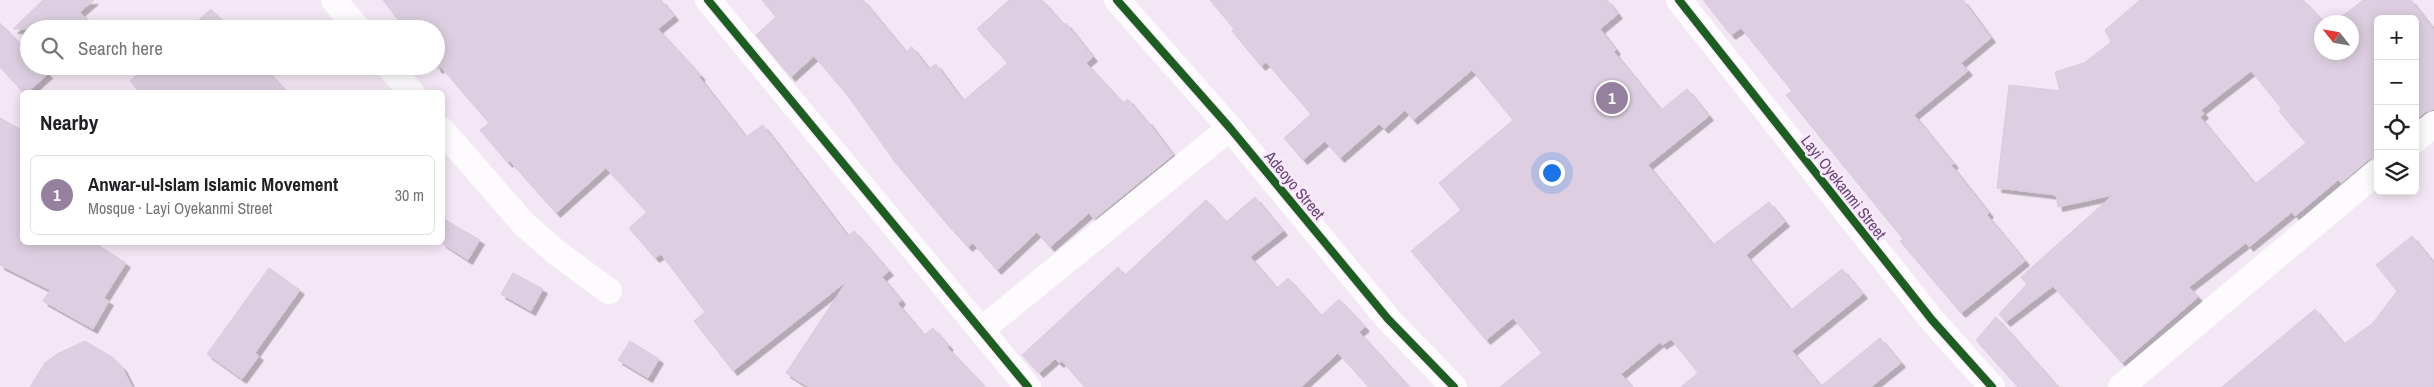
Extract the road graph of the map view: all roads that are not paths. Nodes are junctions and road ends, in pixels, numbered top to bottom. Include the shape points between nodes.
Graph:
1 (334, 0) edge
2 (708, 0) edge
3 (1117, 0) edge
4 (1679, 0) edge
5 (351, 20) edge
6 (397, 75) edge
7 (409, 90) edge
8 (2434, 124) edge
9 (1230, 128) junction
10 (445, 133) edge
11 (2419, 137) edge
12 (2374, 174) edge
13 (609, 291) dead end
14 (981, 330) junction
15 (1028, 387) edge
16 (1454, 387) edge
17 (1992, 387) edge
18 (2121, 387) edge

1 - 5 street
2 - 14 street
3 - 9 street, Adeoyo Street
4 - 17 street, Layi Oyekanmi Street via 1932,320
6 - 7 street
8 - 11 street
9 - 14 street
9 - 16 street, Adeoyo Street via 1388,319
10 - 13 street via 524,224 556,253
12 - 18 street
14 - 15 street

